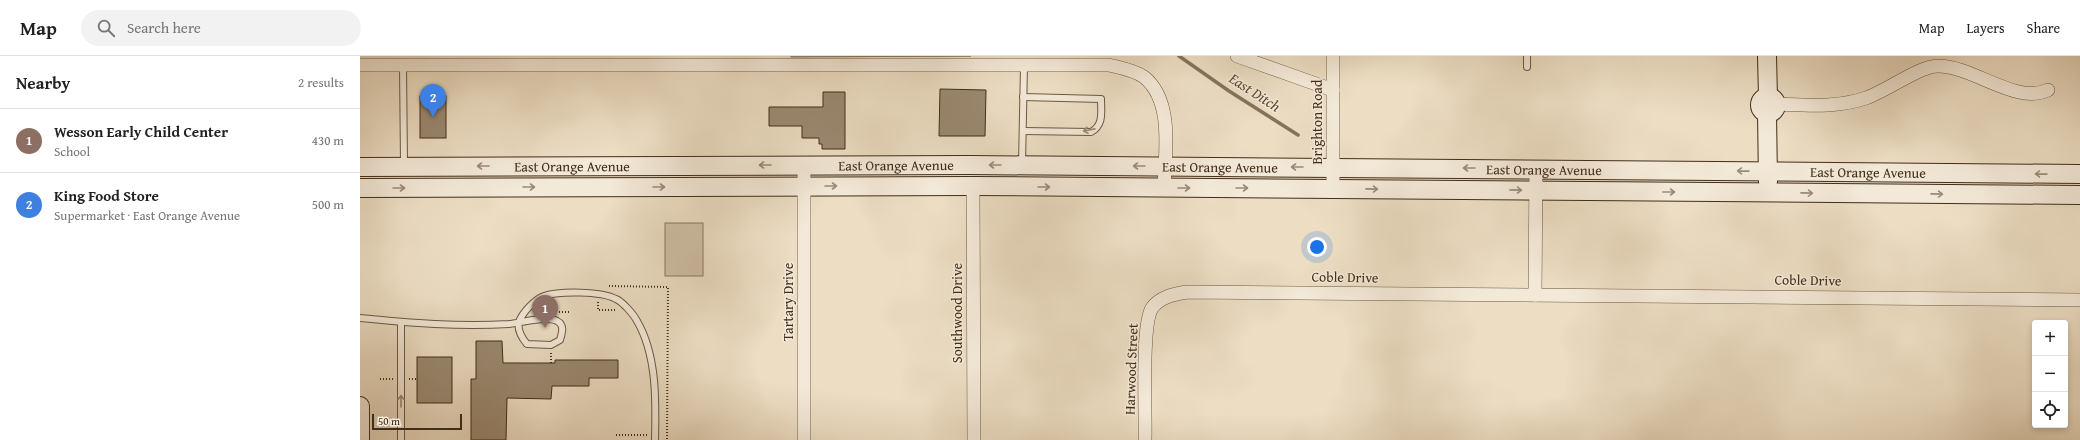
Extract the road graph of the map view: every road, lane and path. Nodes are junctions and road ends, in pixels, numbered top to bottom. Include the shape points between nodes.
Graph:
1 (1237, 56) edge
2 (1333, 56) edge
3 (1527, 56) edge
4 (1767, 56) edge
5 (675, 61) edge
6 (1024, 64) junction
7 (360, 65) edge
8 (403, 66) junction
9 (1527, 67) dead end
10 (1333, 90) junction
11 (2048, 90) dead end
12 (1023, 97) junction
13 (1770, 105) junction
14 (1023, 131) junction
15 (804, 165) junction
16 (1022, 165) junction
17 (404, 166) junction
18 (1164, 166) junction
19 (360, 167) edge
20 (1333, 167) junction
21 (1536, 169) junction
22 (1768, 171) junction
23 (2080, 174) edge
24 (804, 186) junction
25 (973, 186) junction
26 (360, 188) edge
27 (1164, 188) junction
28 (1333, 189) junction
29 (1535, 191) junction
30 (1768, 192) junction
31 (2080, 196) edge
32 (1535, 295) junction
33 (2080, 300) edge
34 (1157, 302) joint
35 (598, 310) dead end
36 (615, 310) dead end
37 (556, 312) dead end
38 (569, 312) dead end
39 (360, 318) edge
40 (401, 322) junction
41 (519, 322) junction
42 (360, 406) edge
43 (616, 435) dead end
44 (667, 435) dead end
45 (655, 438) edge
46 (360, 440) edge
47 (401, 440) edge
48 (804, 440) edge
49 (974, 440) edge
50 (1145, 440) edge

1 - 10 street
2 - 10 street, Brighton Road
3 - 9 lane
4 - 13 street
5 - 6 street
5 - 8 street
6 - 12 lane
6 - 18 street via 1109,65 1131,70 1143,77 1154,87 1164,111
7 - 8 street
8 - 17 lane
10 - 20 street, Brighton Road
11 - 13 street via 2039,94 2015,91 1964,70 1936,66 1924,68 1885,90 1853,102 1836,105
12 - 14 lane
12 -> 14 lane via 1101,99 1101,122 1091,132
13 - 22 street
14 - 16 lane
16 -> 15 street, East Orange Avenue
15 -> 17 street, East Orange Avenue
15 - 24 street, Tartary Drive
18 -> 16 street, East Orange Avenue
17 - 19 street, East Orange Avenue
20 -> 18 street, East Orange Avenue
18 - 27 street
21 -> 20 street, East Orange Avenue
20 - 28 street, Brighton Road
22 -> 21 street, East Orange Avenue
21 - 29 street
23 -> 22 street, East Orange Avenue
22 - 30 street
24 -> 25 street, East Orange Avenue
26 -> 24 street, East Orange Avenue
24 - 48 street, Tartary Drive
25 -> 27 street, East Orange Avenue
25 - 49 street, Southwood Drive
27 -> 28 street, East Orange Avenue
28 -> 29 street, East Orange Avenue
29 -> 30 street, East Orange Avenue
29 - 32 street
30 -> 31 street, East Orange Avenue
32 - 33 street, Coble Drive
32 - 34 street, Coble Drive via 1201,291 1174,294
34 - 50 street, Harwood Street via 1149,317 1146,334
35 - 36 path
37 - 38 path
39 - 40 lane
40 - 41 lane via 458,325
47 -> 40 lane
41 - 41 lane via 557,320 563,331 560,340 551,346 527,344 521,337
41 - 45 lane via 529,308 543,296 576,293 599,294 617,299 637,320 648,346 655,387
42 - 46 street
43 - 45 path
44 - 45 path

